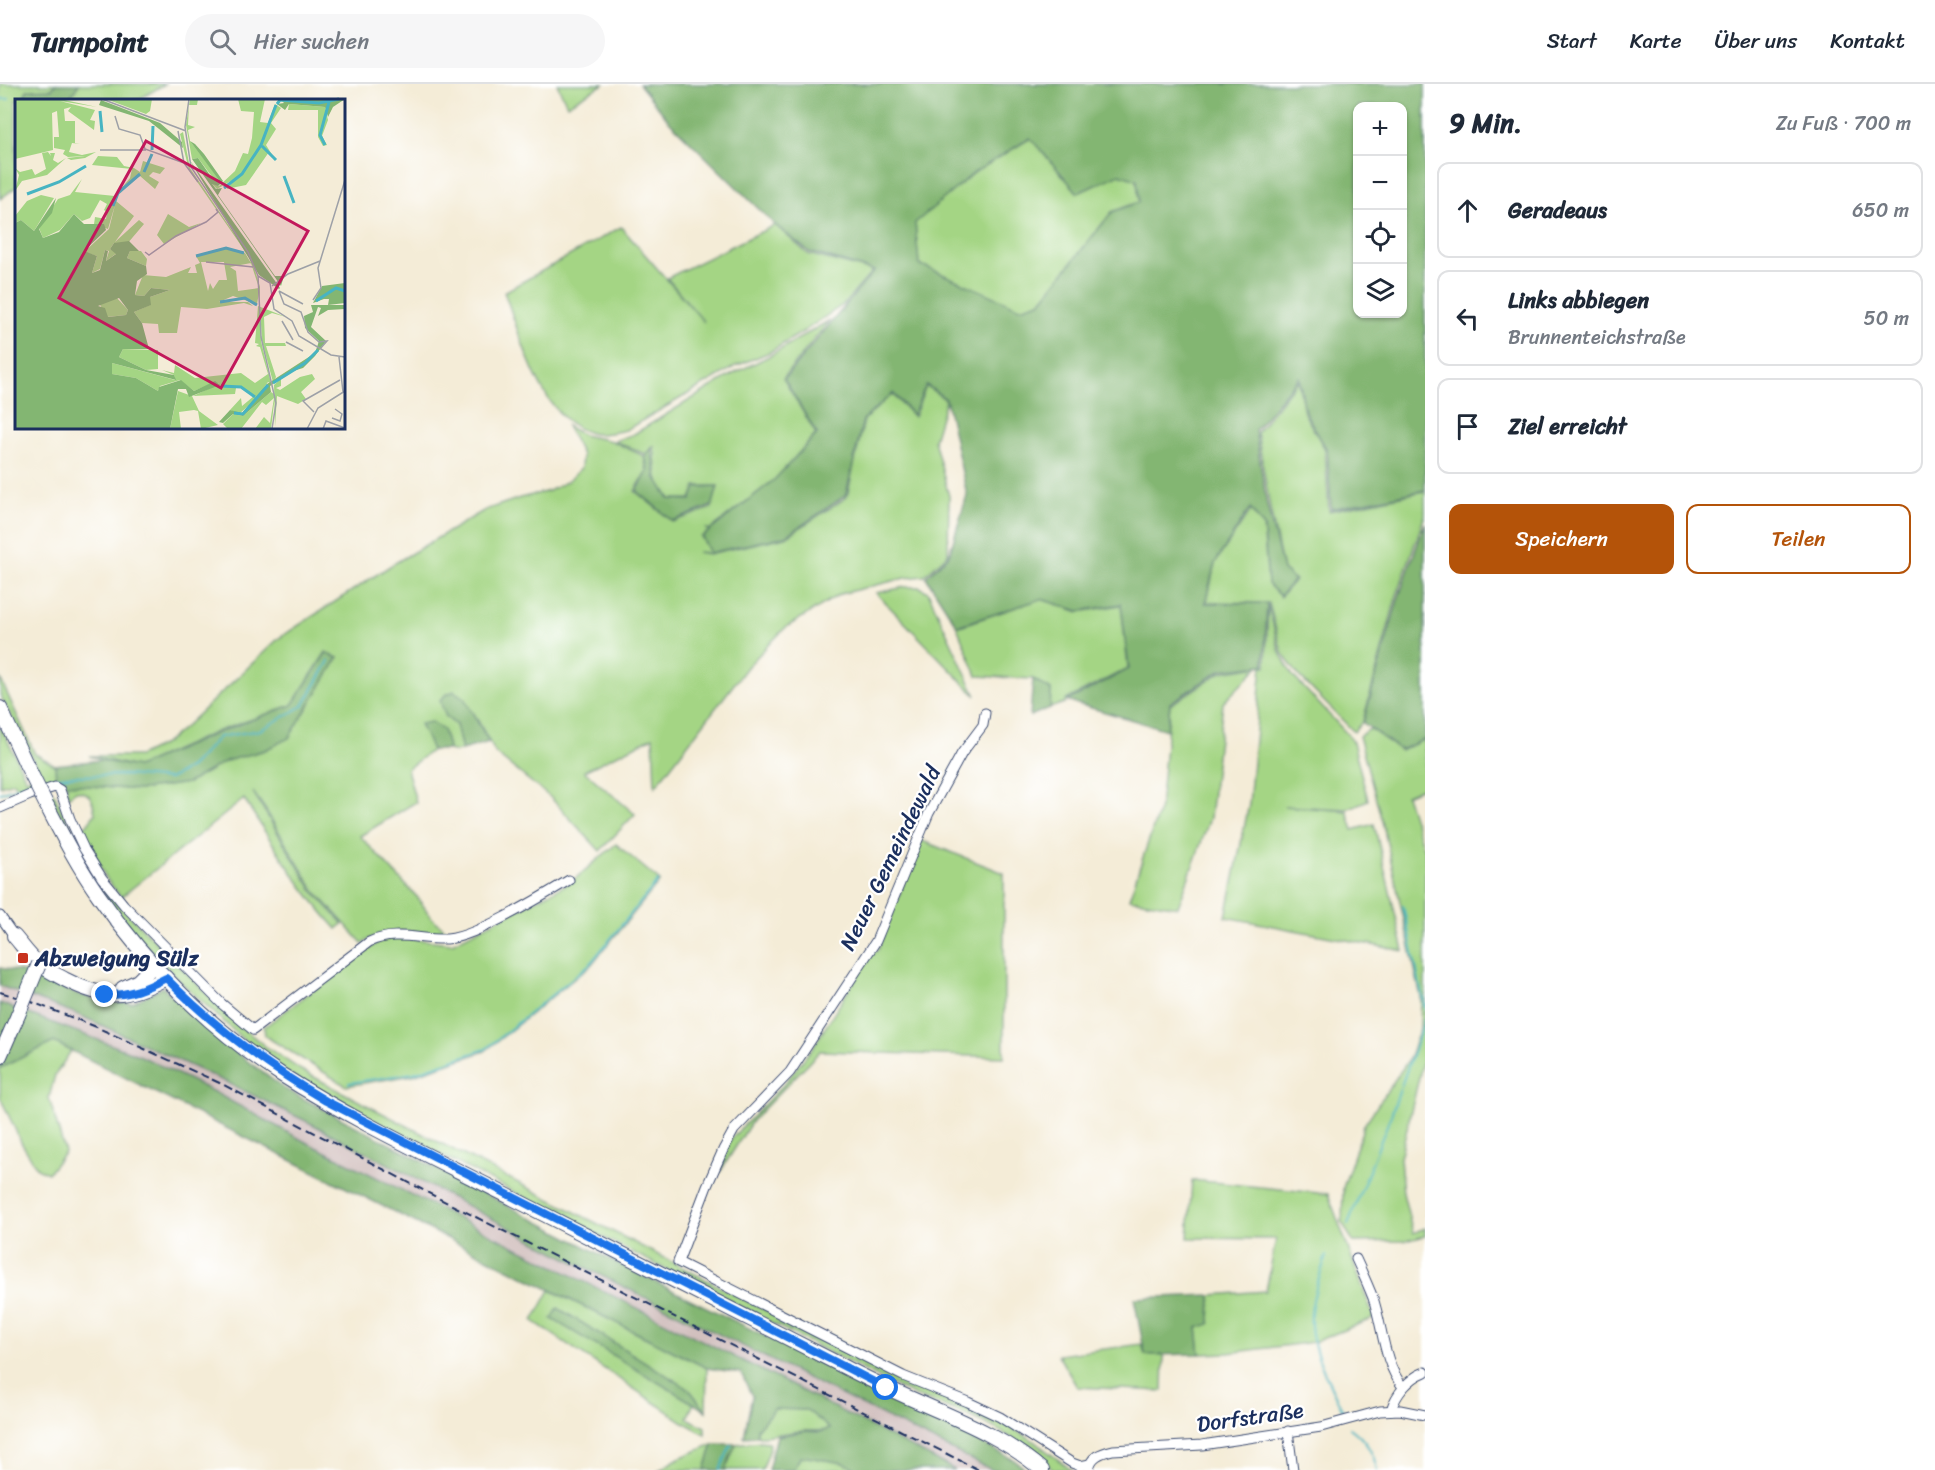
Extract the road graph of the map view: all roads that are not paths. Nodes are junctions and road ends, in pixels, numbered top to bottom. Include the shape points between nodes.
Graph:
1 (0, 708) edge
2 (985, 713) dead end
3 (0, 808) edge
4 (568, 880) dead end
5 (0, 919) edge
6 (14, 936) joint
7 (39, 964) junction
8 (154, 965) junction
9 (166, 978) junction
10 (94, 992) junction
11 (0, 1056) edge
12 (1356, 1258) dead end
13 (1425, 1372) edge
14 (1403, 1387) junction
15 (1391, 1410) junction
16 (1425, 1416) edge
17 (1288, 1431) junction
18 (1089, 1467) edge
19 (1042, 1470) edge
20 (1293, 1470) edge

1 - 8 main road, bridge via 71,854 99,897
2 - 18 street, Neuer Gemeindewald via 982,725 929,813 876,941 790,1072 734,1130 678,1262 903,1377 1000,1417 1072,1463
3 - 4 street via 55,787 60,790 84,849 102,878 222,1004 253,1030 369,942 394,935 448,939 518,909
5 - 6 street
6 - 7 main road
7 - 10 main road
7 - 11 main road, bridge
8 - 9 main road
8 - 10 main road via 125,988
9 - 10 main road via 127,994
9 - 19 main road via 239,1044 326,1101 866,1377 1003,1441
12 - 14 street via 1373,1299 1388,1357
13 - 14 street
14 - 15 street
15 - 16 street, Dorfstraße
15 - 17 street, Dorfstraße
17 - 18 street, Dorfstraße via 1202,1445 1113,1450 1092,1458
17 - 20 street

